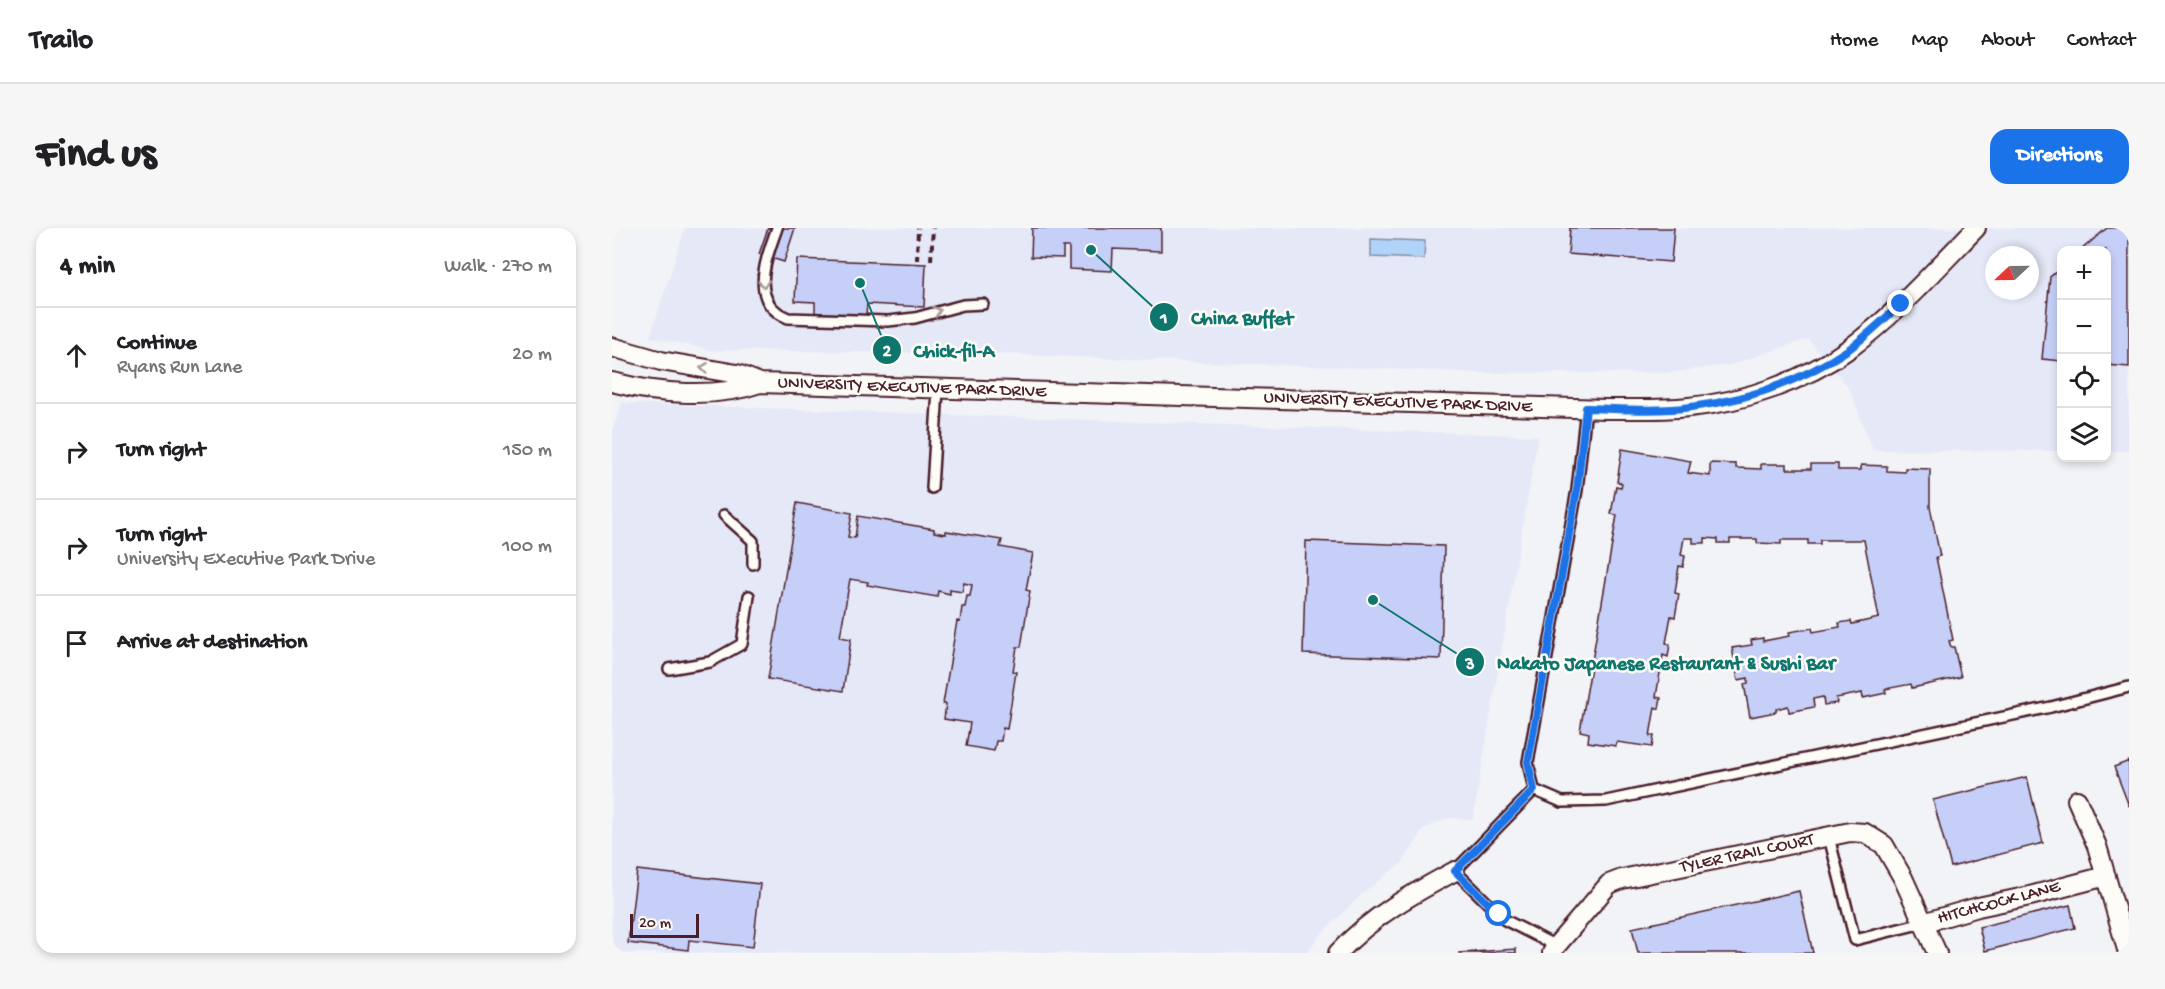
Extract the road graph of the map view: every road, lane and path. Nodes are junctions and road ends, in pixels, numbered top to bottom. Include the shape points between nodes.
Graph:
1 (777, 228) edge
2 (918, 228) edge
3 (933, 228) edge
4 (1976, 228) edge
5 (916, 260) dead end
6 (932, 260) dead end
7 (983, 304) dead end
8 (612, 347) edge
9 (612, 382) edge
10 (760, 384) junction
11 (938, 389) junction
12 (1586, 408) junction
13 (932, 488) dead end
14 (724, 515) dead end
15 (753, 564) dead end
16 (749, 596) dead end
17 (669, 669) dead end
18 (2129, 687) edge
19 (1534, 790) junction
20 (2077, 800) dead end
21 (1829, 837) junction
22 (1455, 871) junction
23 (2106, 876) junction
24 (1923, 923) junction
25 (1554, 949) edge
26 (1338, 953) edge
27 (1937, 953) edge
28 (2128, 953) edge

1 -> 7 lane via 763,274 763,290 774,309 788,318 888,321 915,318 963,304
2 - 5 path
3 - 6 path
4 - 12 street, UNIVERSITY EXECUTIVE PARK DRIVE via 1870,331 1810,372 1746,396 1691,407
10 -> 8 street, UNIVERSITY EXECUTIVE PARK DRIVE via 737,374 661,361
9 - 10 street, UNIVERSITY EXECUTIVE PARK DRIVE via 646,389 717,392
10 - 11 street, UNIVERSITY EXECUTIVE PARK DRIVE
11 - 12 street, UNIVERSITY EXECUTIVE PARK DRIVE
11 - 13 lane
12 - 19 lane via 1577,490 1528,762
14 - 15 lane via 753,541
16 - 17 lane via 742,644 710,663
18 - 19 lane via 1606,801 1562,802
19 - 22 lane
20 - 23 street
21 - 24 street, TYLER TRAIL COURT via 1865,833 1884,845
21 - 24 lane via 1855,940
21 - 25 street, TYLER TRAIL COURT via 1609,884
22 - 25 lane via 1505,920
22 - 26 street via 1375,918
23 - 24 street, HITCHCOCK LANE
23 - 28 street
24 - 27 street, HITCHCOCK LANE

